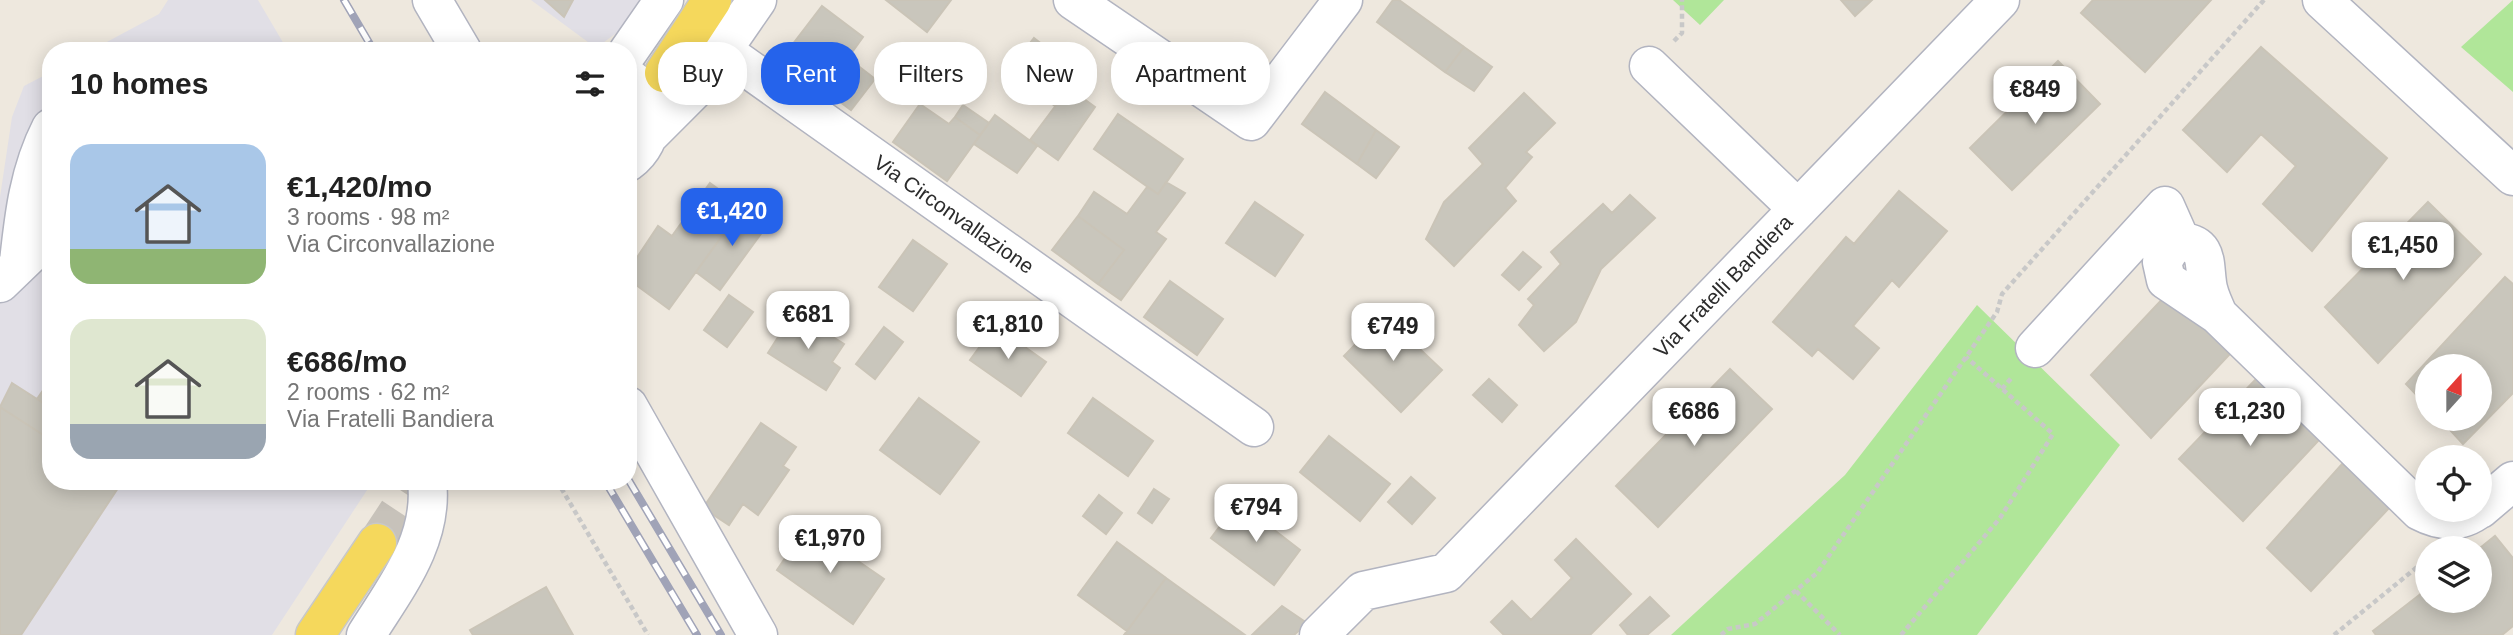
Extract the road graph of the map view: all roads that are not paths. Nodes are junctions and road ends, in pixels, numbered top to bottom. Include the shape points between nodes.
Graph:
1 (432, 0) edge
2 (664, 0) edge
3 (712, 0) edge
4 (757, 0) edge
5 (1073, 0) edge
6 (1343, 0) edge
7 (2000, 0) edge
8 (2322, 0) edge
9 (457, 42) edge
10 (635, 42) edge
11 (728, 42) edge
12 (1649, 66) dead end
13 (747, 68) edge
14 (646, 75) edge
15 (680, 105) edge
16 (42, 146) edge
17 (638, 149) edge
18 (2513, 176) edge
19 (1798, 209) junction
20 (42, 242) edge
21 (10, 272) edge
22 (2035, 348) dead end
23 (637, 422) edge
24 (1254, 427) dead end
25 (2513, 481) edge
26 (428, 490) edge
27 (2492, 498) edge
28 (2415, 506) edge
29 (377, 543) tunnel mouth
30 (315, 635) edge
31 (366, 635) edge
32 (758, 635) edge
33 (1319, 635) edge

1 - 9 street
2 - 10 street
3 - 14 main road
4 - 11 street
5 - 6 street via 1251,121
7 - 19 street, Via Fratelli Bandiera
8 - 18 street
12 - 19 street
13 - 24 street, Via Circonvallazione
14 - 17 street via 650,115
15 - 17 street
16 - 21 street
19 - 33 street, Via Fratelli Bandiera via 1446,573 1363,591
20 - 21 street
22 - 28 street via 2165,206 2181,242 2171,247 2162,262 2166,280 2218,315
23 - 32 street
25 - 27 street
26 - 31 street via 425,528 412,562
29 - 30 main road

